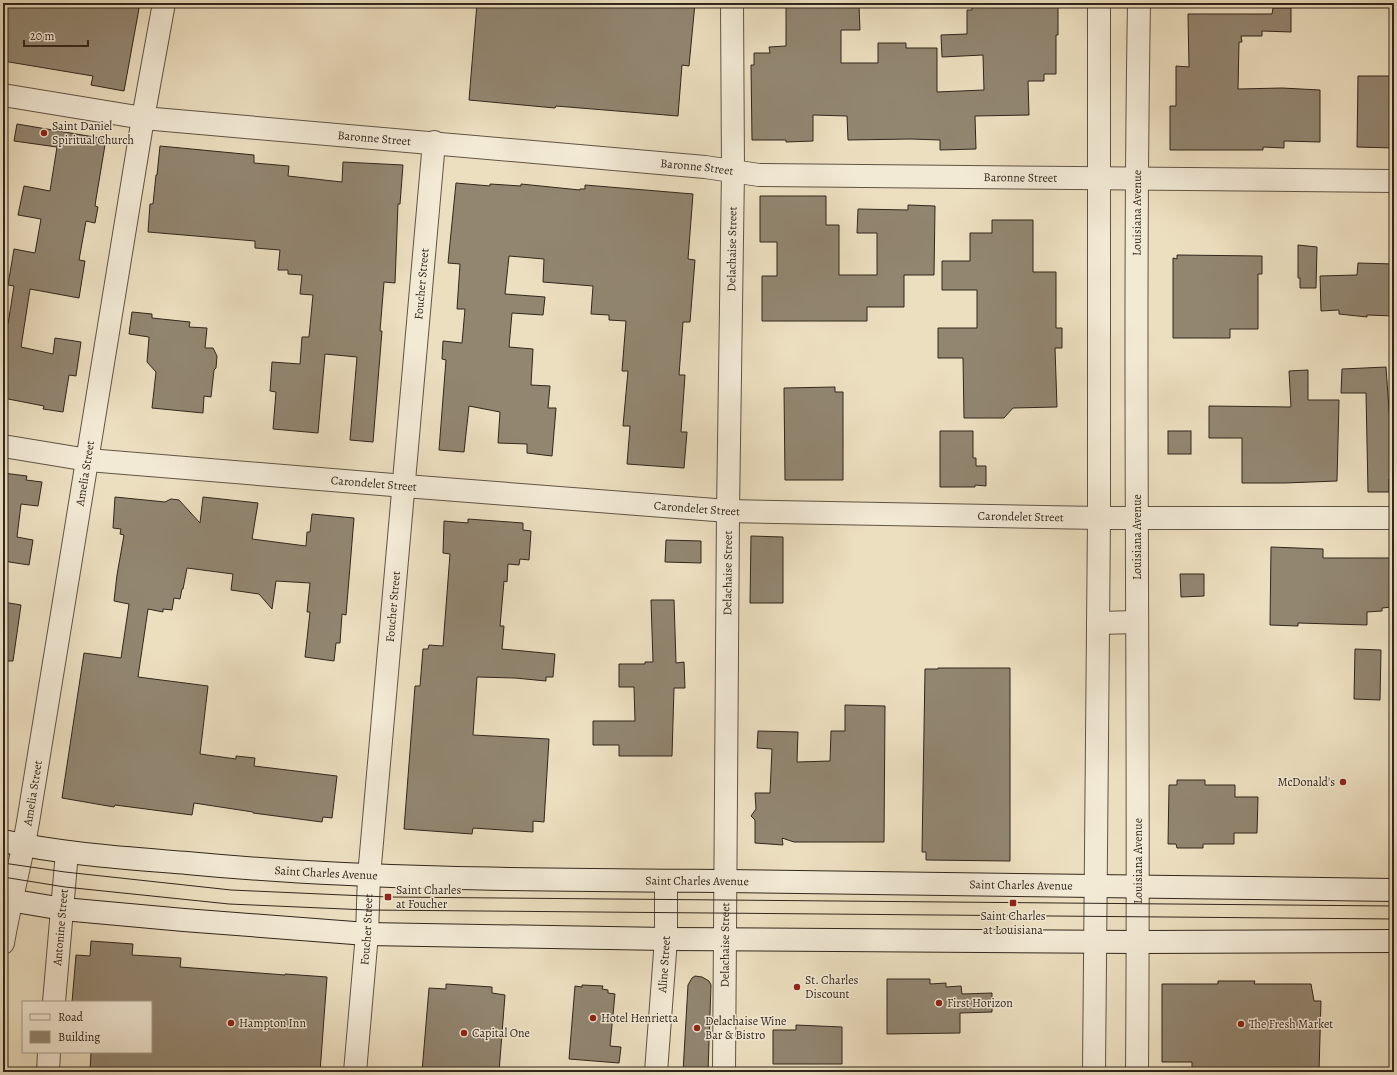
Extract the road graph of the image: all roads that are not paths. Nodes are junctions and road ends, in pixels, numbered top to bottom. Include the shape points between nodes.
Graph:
1 (164, 3) edge
2 (732, 3) edge
3 (1099, 3) edge
4 (1139, 3) edge
5 (3, 95) edge
6 (143, 118) junction
7 (434, 142) junction
8 (733, 171) junction
9 (1099, 178) junction
10 (1136, 178) junction
11 (1394, 181) edge
12 (3, 446) edge
13 (88, 460) junction
14 (404, 486) junction
15 (728, 511) junction
16 (1137, 517) junction
17 (1099, 518) junction
18 (1394, 518) edge
19 (1137, 622) junction
20 (1098, 623) junction
21 (13, 843) edge
22 (67, 852) junction
23 (370, 876) junction
24 (666, 881) junction
25 (725, 881) junction
26 (1095, 886) junction
27 (1138, 887) junction
28 (1394, 890) edge
29 (7, 900) edge
30 (63, 908) junction
31 (367, 934) junction
32 (666, 939) junction
33 (724, 939) junction
34 (1094, 941) junction
35 (1394, 941) edge
36 (1138, 942) junction
37 (3, 943) edge
38 (54, 1001) edge
39 (49, 1053) edge
40 (48, 1072) edge
41 (355, 1072) edge
42 (656, 1072) edge
43 (724, 1072) edge
44 (1094, 1072) edge
45 (1137, 1072) edge

1 - 6 street, Amelia Street
2 - 8 street, Delachaise Street
3 - 9 street
4 - 10 street, Louisiana Avenue
5 - 6 street, Baronne Street
6 - 7 street, Baronne Street
6 - 13 street, Amelia Street
7 - 8 street, Baronne Street
7 - 14 street, Foucher Street
8 - 9 street, Baronne Street via 759,175
8 - 15 street, Delachaise Street
9 - 10 street, Baronne Street
9 - 17 street
10 - 11 street, Baronne Street
10 - 16 street, Louisiana Avenue
12 - 13 street, Carondelet Street
13 - 14 street, Carondelet Street
13 - 21 street, Amelia Street
14 - 15 street, Carondelet Street
14 - 23 street, Foucher Street
15 - 17 street, Carondelet Street
15 - 25 street, Delachaise Street
16 - 17 street, Carondelet Street
16 - 18 street, Carondelet Street
16 - 19 street, Louisiana Avenue
17 - 20 street
19 - 20 street
19 - 27 street, Louisiana Avenue
20 - 26 street
21 - 22 street, Saint Charles Avenue
21 - 29 street, Amelia Street
22 - 23 street, Saint Charles Avenue via 227,867
22 - 30 street, Antonine Street
23 - 24 street, Saint Charles Avenue
23 - 31 street, Foucher Street
24 - 25 street, Saint Charles Avenue
24 - 32 street, Aline Street
25 - 26 street, Saint Charles Avenue
25 - 33 street, Delachaise Street
26 - 27 street, Saint Charles Avenue
26 - 34 street
27 - 28 street, Saint Charles Avenue
27 - 36 street, Louisiana Avenue
29 - 30 street
29 - 37 street, Amelia Street
30 - 31 street
30 - 38 street, Antonine Street
31 - 32 street
31 - 41 street, Foucher Street
32 - 33 street
32 - 42 street, Aline Street
33 - 34 street
33 - 43 street, Delachaise Street
34 - 36 street
34 - 44 street
35 - 36 street
36 - 45 street, Louisiana Avenue
39 - 40 street

